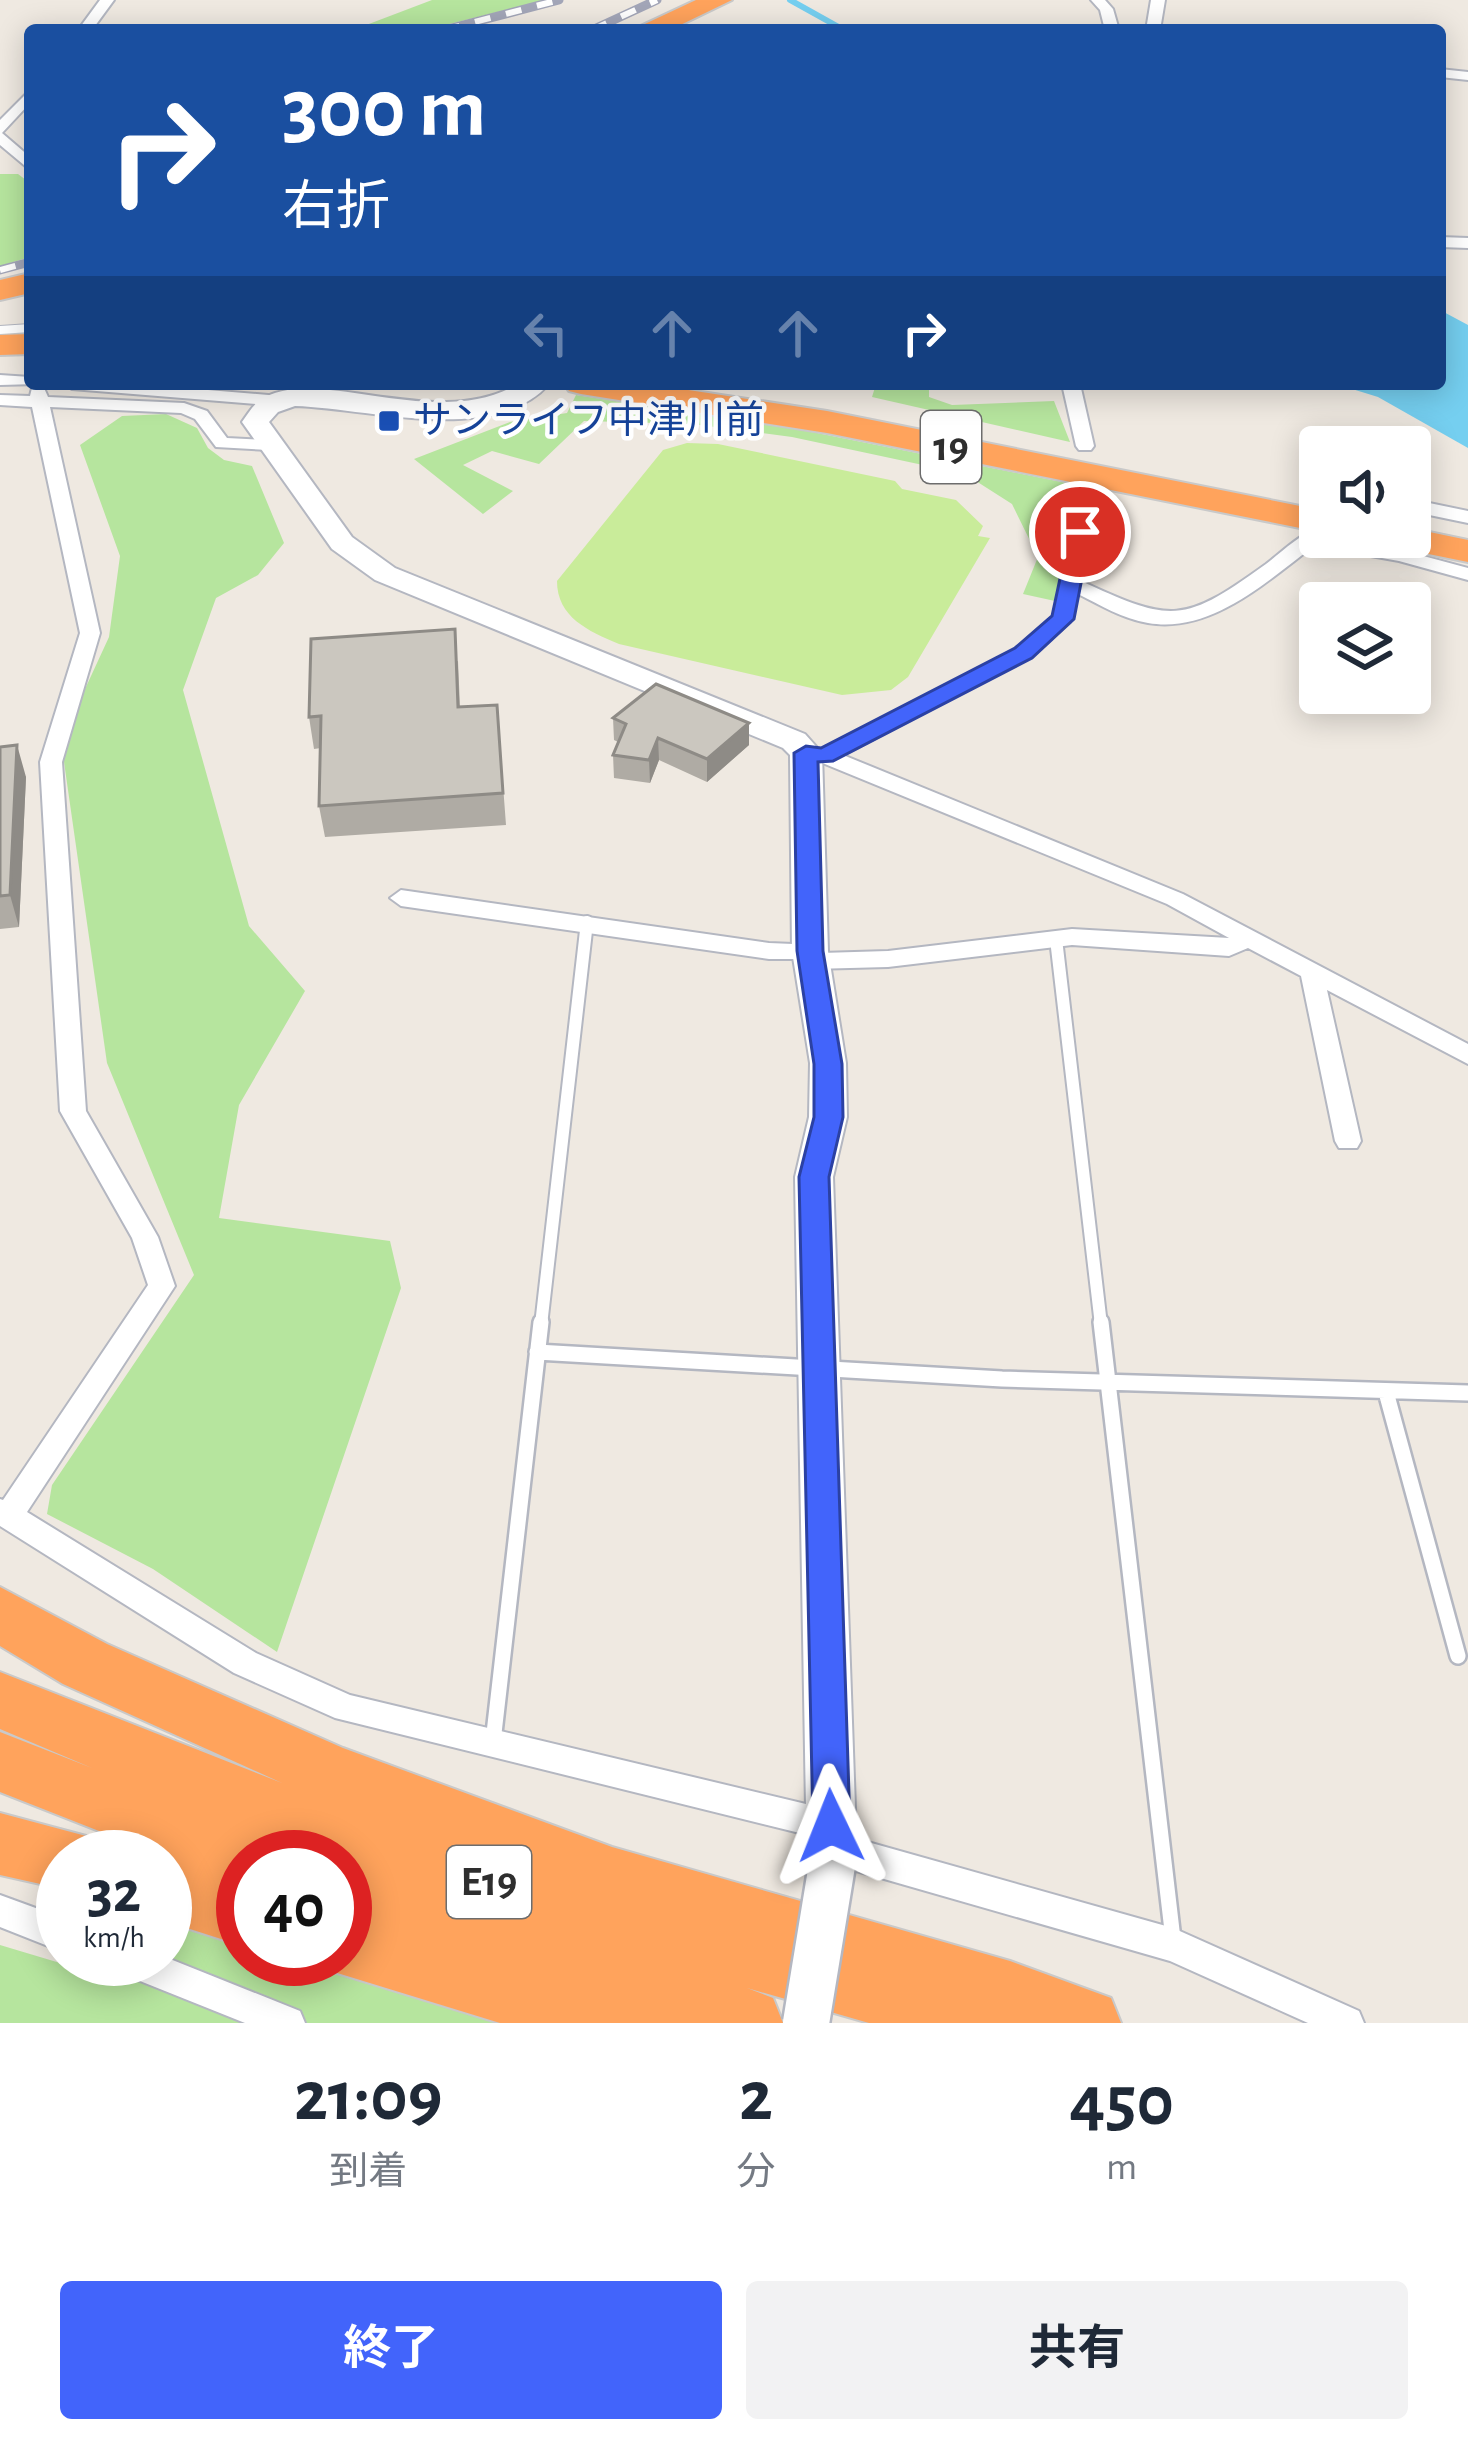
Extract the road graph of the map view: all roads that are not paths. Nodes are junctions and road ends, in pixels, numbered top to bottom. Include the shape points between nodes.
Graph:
1 (719, 0) edge
2 (661, 24) edge
3 (24, 102) edge
4 (0, 133) edge
5 (24, 159) edge
6 (152, 390) edge
7 (526, 390) edge
8 (619, 390) edge
9 (707, 390) edge
10 (1072, 390) edge
11 (35, 392) edge
12 (218, 395) junction
13 (0, 400) edge
14 (269, 425) junction
15 (1085, 446) dead end
16 (1091, 490) dead end
17 (1431, 509) edge
18 (1468, 517) edge
19 (1299, 521) edge
20 (1299, 521) edge
21 (1431, 528) edge
22 (1468, 536) edge
23 (1299, 540) edge
24 (1431, 544) edge
25 (1468, 551) edge
26 (1408, 558) edge
27 (1468, 574) edge
28 (1069, 583) junction
29 (815, 754) junction
30 (401, 898) dead end
31 (587, 922) junction
32 (1056, 938) junction
33 (1247, 938) junction
34 (811, 956) junction
35 (1312, 974) junction
36 (1468, 1055) edge
37 (1348, 1141) dead end
38 (537, 1352) junction
39 (816, 1371) junction
40 (1105, 1381) junction
41 (1386, 1392) junction
42 (1468, 1393) edge
43 (5, 1513) edge
44 (0, 1614) edge
45 (1459, 1656) dead end
46 (0, 1700) edge
47 (493, 1744) junction
48 (0, 1762) edge
49 (0, 1844) edge
50 (216, 1846) edge
51 (832, 1846) junction
52 (36, 1852) edge
53 (372, 1902) edge
54 (0, 1911) edge
55 (36, 1925) edge
56 (1173, 1945) junction
57 (372, 1951) edge
58 (192, 1985) edge
59 (288, 2023) edge
60 (646, 2023) edge
61 (748, 2023) edge
62 (806, 2023) edge
63 (992, 2023) edge
64 (1086, 2023) edge
65 (1347, 2023) edge

1 - 2 highway
3 - 4 street
4 - 5 street
6 - 12 street
7 - 14 street via 464,409 305,398
8 - 19 highway, 19 via 827,422
9 - 20 highway, 19
10 - 15 street
11 - 13 street
11 - 14 street via 184,408 222,443
11 - 43 street via 90,633 51,762 74,1111 146,1237 163,1286
12 - 14 street
12 - 14 street
14 - 29 street via 342,543 385,574
16 - 28 street
17 - 18 street
21 - 22 highway
23 - 28 street via 1186,618 1148,617
24 - 25 highway
26 - 27 street
28 - 29 street via 1063,619 1024,653
29 - 33 street via 1122,874
29 - 34 street
30 - 31 street
31 - 34 street
31 - 38 lane
32 - 33 street via 1229,948
32 - 34 street via 888,959
32 - 40 lane
33 - 35 street
34 - 39 street via 828,1081 814,1177
35 - 36 street
35 - 37 street
38 - 39 lane
38 - 47 lane
39 - 40 lane
39 - 51 street
40 - 41 lane
40 - 56 lane
41 - 42 lane
41 - 45 lane
43 - 47 street via 245,1663 346,1708
44 - 64 highway via 85,1664 325,1771 612,1879
46 - 63 highway, E19 via 251,1803 478,1879
47 - 51 street
48 - 50 highway
49 - 52 highway
51 - 56 street
51 - 62 street, bridge
53 - 61 highway, E19
54 - 55 street
56 - 65 street
57 - 60 highway
58 - 59 street

